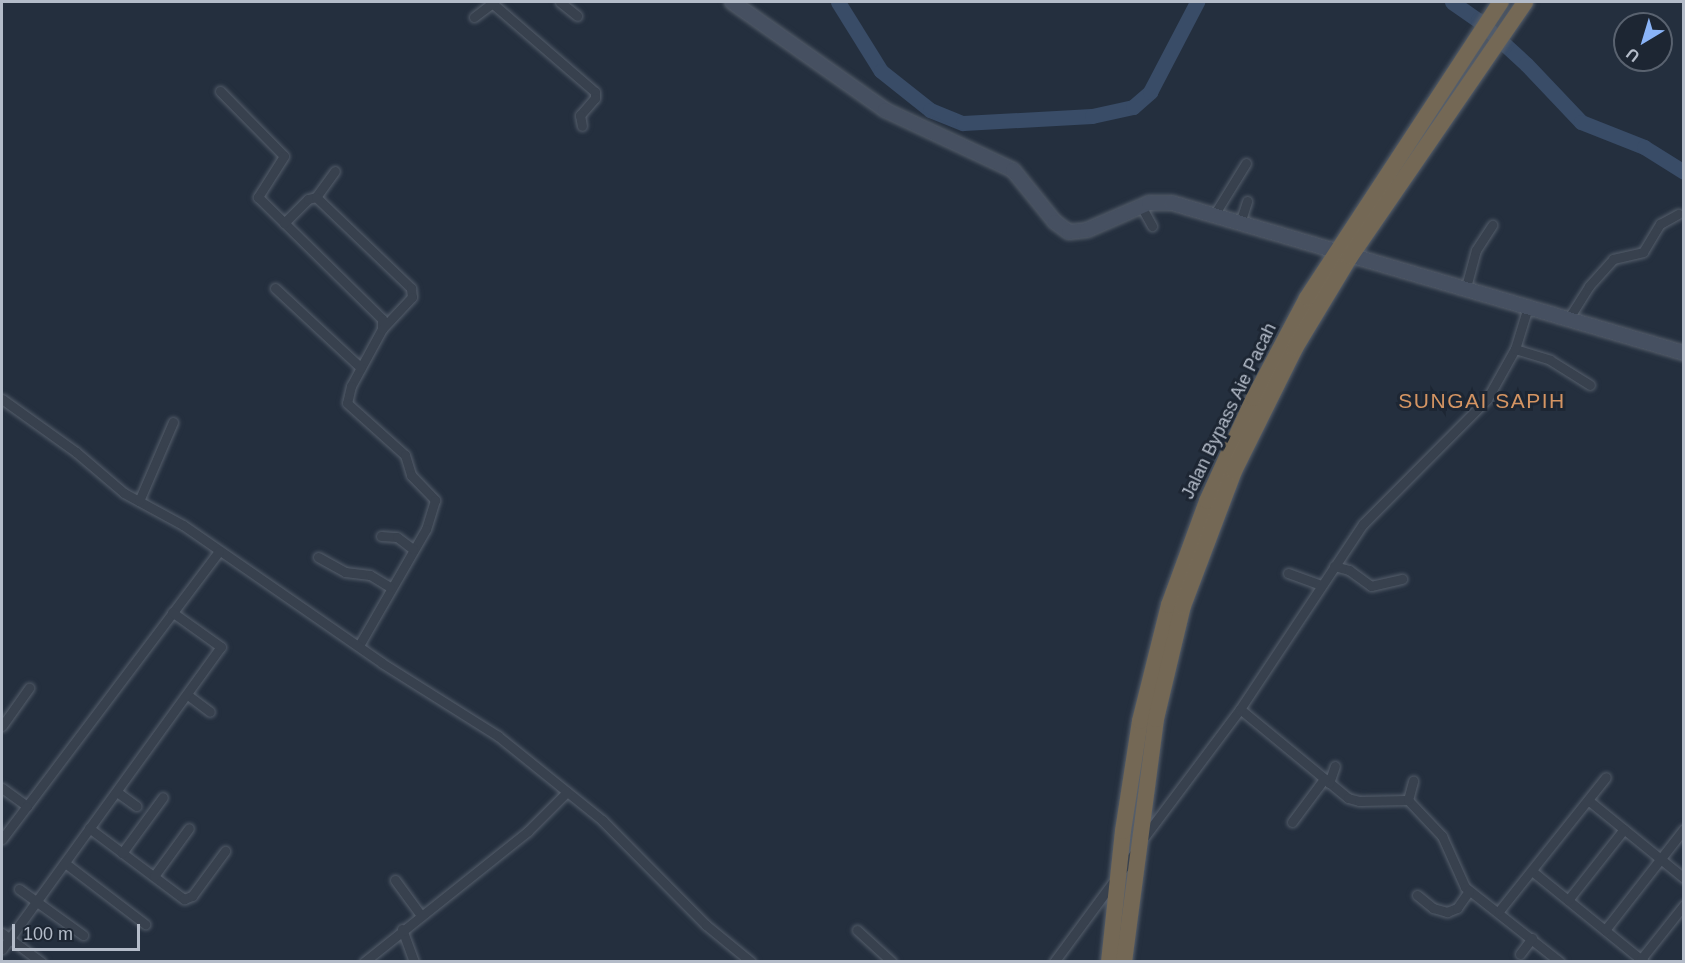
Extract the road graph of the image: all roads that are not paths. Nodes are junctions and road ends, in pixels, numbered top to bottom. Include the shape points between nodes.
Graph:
1 (493, 2) edge
2 (560, 2) edge
3 (732, 2) edge
4 (1501, 2) edge
5 (1523, 4) edge
6 (577, 16) dead end
7 (474, 17) dead end
8 (220, 91) dead end
9 (582, 126) dead end
10 (1246, 163) dead end
11 (335, 171) dead end
12 (315, 197) junction
13 (1248, 201) dead end
14 (1141, 206) junction
15 (1678, 214) dead end
16 (1214, 216) junction
17 (285, 223) junction
18 (1240, 223) junction
19 (1152, 225) dead end
20 (1492, 225) dead end
21 (1342, 254) junction
22 (1466, 287) junction
23 (275, 288) dead end
24 (1527, 310) junction
25 (1567, 321) junction
26 (382, 329) junction
27 (1515, 349) junction
28 (1683, 353) edge
29 (361, 368) junction
30 (1590, 385) dead end
31 (2, 399) edge
32 (173, 423) dead end
33 (139, 501) junction
34 (381, 536) dead end
35 (413, 549) junction
36 (219, 551) junction
37 (318, 557) dead end
38 (1334, 566) junction
39 (1288, 573) dead end
40 (1402, 579) dead end
41 (1321, 585) junction
42 (390, 587) junction
43 (172, 612) junction
44 (360, 644) junction
45 (29, 688) dead end
46 (189, 696) junction
47 (1240, 709) junction
48 (210, 712) dead end
49 (3, 720) edge
50 (1335, 766) dead end
51 (1606, 777) dead end
52 (1327, 781) junction
53 (1413, 782) dead end
54 (2, 788) edge
55 (117, 792) junction
56 (567, 792) junction
57 (163, 797) dead end
58 (1408, 800) junction
59 (1588, 800) junction
60 (27, 806) junction
61 (135, 806) dead end
62 (1134, 815) junction
63 (1292, 822) dead end
64 (89, 828) junction
65 (189, 828) dead end
66 (1624, 829) junction
67 (1683, 829) edge
68 (2, 839) edge
69 (1137, 848) junction
70 (225, 851) dead end
71 (122, 853) junction
72 (1660, 859) junction
73 (65, 863) junction
74 (1532, 871) junction
75 (1121, 875) junction
76 (154, 876) junction
77 (1683, 878) edge
78 (395, 880) dead end
79 (19, 889) dead end
80 (1469, 891) junction
81 (1417, 895) dead end
82 (1568, 900) junction
83 (38, 902) junction
84 (1683, 905) edge
85 (1499, 911) junction
86 (420, 914) junction
87 (145, 924) dead end
88 (402, 929) junction
89 (857, 930) dead end
90 (1605, 930) junction
91 (2, 933) edge
92 (82, 935) dead end
93 (1532, 938) junction
94 (11, 940) junction
95 (2, 949) edge
96 (1520, 954) dead end
97 (1642, 960) edge
98 (41, 962) edge
99 (364, 962) edge
100 (414, 962) edge
101 (751, 962) edge
102 (892, 962) edge
103 (1054, 962) edge
104 (1110, 962) edge
105 (1125, 962) edge
106 (1560, 962) edge

1 - 7 street
1 - 9 street via 595,92 595,98 580,115
2 - 6 street
3 - 14 street via 877,106 908,124 1013,170 1069,232 1087,230
4 - 21 highway, Jalan Bypass Aie Pacah
5 - 21 highway, Jalan Bypass Aie Pacah
8 - 17 street via 285,156 258,197
10 - 16 street
11 - 12 street
12 - 17 street
12 - 26 street via 413,291 412,297
13 - 18 street
14 - 16 street via 1172,203
14 - 19 street
15 - 25 street via 1660,224 1643,252 1613,259 1589,286
16 - 18 street
17 - 26 street via 382,319
18 - 21 street
20 - 22 street via 1476,250
21 - 22 street
21 - 62 highway, Jalan Bypass Aie Pacah via 1254,398 1190,542 1158,646 1138,732
22 - 24 street
23 - 29 street
24 - 25 street
24 - 27 street
25 - 28 street
26 - 29 street
27 - 30 street via 1550,360
27 - 38 street via 1487,399 1379,504
29 - 35 street via 347,403 405,455 411,475 435,501 426,529
31 - 33 street
32 - 33 street
33 - 36 street
34 - 35 street via 397,537
35 - 42 street
36 - 43 street
36 - 44 street
37 - 42 street via 345,572 370,575
38 - 40 street via 1349,570 1371,586
38 - 41 street
39 - 41 street
41 - 47 street
42 - 44 street
43 - 46 street via 221,647
43 - 60 street
44 - 56 street via 382,663 498,736
45 - 49 street
46 - 48 street
46 - 55 street
47 - 52 street
47 - 69 street
50 - 52 street
51 - 59 street
52 - 58 street via 1348,798 1359,801
52 - 63 street
53 - 58 street
54 - 60 street
55 - 61 street
55 - 64 street
56 - 86 street via 523,835
56 - 101 street via 610,828 706,925
57 - 71 street
58 - 80 street via 1442,836
59 - 66 street
59 - 74 street
60 - 68 street
62 - 69 highway
62 - 75 highway
64 - 71 street
64 - 73 street
65 - 76 street
66 - 72 street
66 - 82 street
67 - 72 street
69 - 75 street
69 - 105 highway
70 - 76 street via 187,899
71 - 76 street
72 - 77 street
72 - 90 street
73 - 83 street
73 - 87 street
74 - 82 street
74 - 85 street
75 - 103 street
75 - 104 highway
78 - 86 street
79 - 83 street
80 - 81 street via 1457,908 1447,912 1433,908
80 - 85 street
82 - 90 street
83 - 92 street
83 - 94 street
84 - 97 street
85 - 93 street
86 - 88 street
88 - 99 street
88 - 100 street
89 - 102 street
90 - 97 street
91 - 94 street
93 - 96 street
93 - 106 street
94 - 95 street
94 - 98 street

